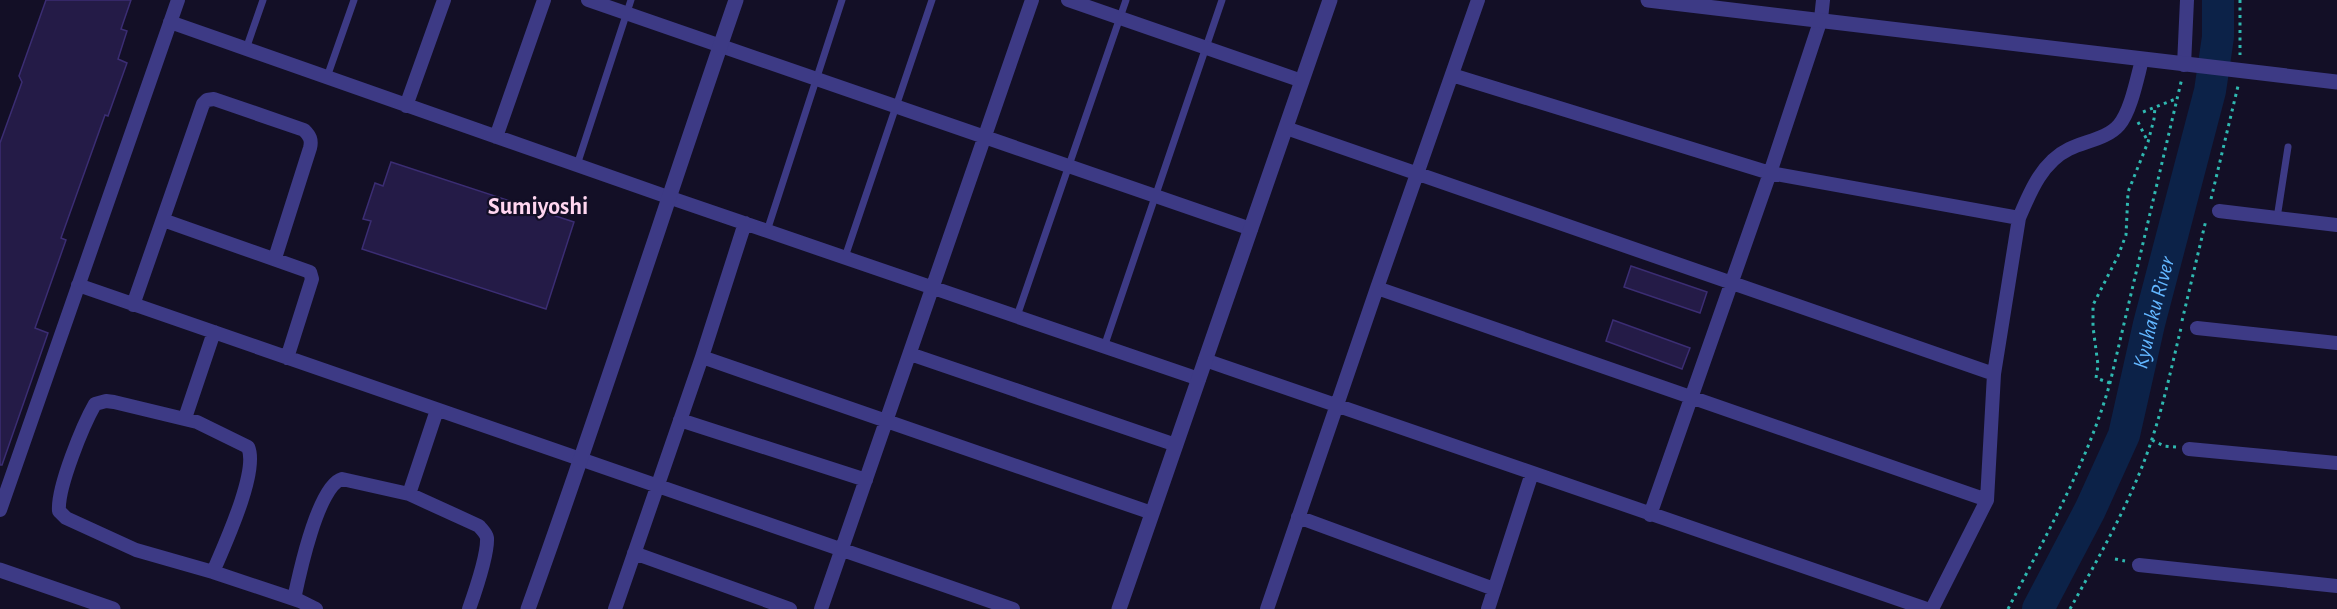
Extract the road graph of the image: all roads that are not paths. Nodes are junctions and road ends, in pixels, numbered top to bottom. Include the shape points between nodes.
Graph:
1 (178, 0) edge
2 (263, 0) edge
3 (354, 0) edge
4 (444, 0) edge
5 (544, 0) edge
6 (588, 0) edge
7 (736, 0) edge
8 (842, 0) edge
9 (932, 0) edge
10 (1032, 0) edge
11 (1068, 0) edge
12 (1126, 0) edge
13 (1222, 0) edge
14 (1330, 0) edge
15 (1478, 0) edge
16 (1648, 0) edge
17 (1823, 0) edge
18 (2187, 0) edge
19 (1693, 3) edge
20 (629, 7) edge
21 (1120, 18) junction
22 (1821, 19) junction
23 (170, 22) junction
24 (721, 46) junction
25 (1206, 48) junction
26 (246, 49) junction
27 (2142, 60) junction
28 (2187, 65) junction
29 (1452, 75) junction
30 (327, 78) junction
31 (816, 79) junction
32 (1302, 81) junction
33 (2337, 82) edge
34 (406, 106) junction
35 (896, 106) junction
36 (1286, 128) junction
37 (496, 137) junction
38 (985, 137) junction
39 (2288, 147) dead end
40 (577, 165) junction
41 (1069, 166) junction
42 (1770, 173) junction
43 (1416, 175) junction
44 (1156, 196) junction
45 (668, 197) junction
46 (2214, 209) road end
47 (2019, 218) junction
48 (2277, 218) junction
49 (163, 220) junction
50 (745, 223) junction
51 (2337, 225) edge
52 (1251, 229) junction
53 (766, 231) junction
54 (845, 257) junction
55 (274, 258) junction
56 (1731, 283) junction
57 (78, 285) junction
58 (933, 288) junction
59 (1377, 288) junction
60 (133, 305) junction
61 (1017, 316) junction
62 (2197, 328) dead end
63 (214, 332) junction
64 (2337, 343) edge
65 (1104, 346) junction
66 (910, 354) junction
67 (702, 357) junction
68 (287, 358) junction
69 (1205, 360) junction
70 (1994, 374) junction
71 (1199, 379) junction
72 (1692, 399) junction
73 (1336, 406) junction
74 (438, 410) junction
75 (185, 418) junction
76 (680, 420) junction
77 (887, 420) junction
78 (1176, 445) junction
79 (2189, 449) dead end
80 (582, 461) junction
81 (2337, 463) edge
82 (1532, 473) junction
83 (866, 480) junction
84 (658, 487) junction
85 (409, 494) junction
86 (1987, 500) junction
87 (0, 510) edge
88 (1152, 513) junction
89 (1650, 515) junction
90 (1298, 517) junction
91 (842, 551) junction
92 (634, 553) junction
93 (2139, 565) dead end
94 (0, 570) edge
95 (213, 572) junction
96 (2337, 586) edge
97 (1494, 590) junction
98 (294, 599) junction
99 (113, 609) edge
100 (316, 609) edge
101 (469, 609) edge
102 (528, 609) edge
103 (615, 609) edge
104 (790, 609) edge
105 (821, 609) edge
106 (1012, 609) edge
107 (1119, 609) edge
108 (1267, 609) edge
109 (1488, 609) edge
110 (1927, 609) edge
111 (1932, 609) edge

1 - 23 street
2 - 26 lane
3 - 30 lane
4 - 34 street
5 - 37 street
6 - 20 street
7 - 24 street
8 - 31 lane
9 - 35 lane
10 - 38 street
11 - 21 street
12 - 21 lane
13 - 25 lane
14 - 32 street
15 - 29 street
16 - 19 street
17 - 22 street
18 - 28 street
19 - 22 street
20 - 24 street
20 - 40 lane
21 - 25 street
21 - 41 lane
22 - 27 street
22 - 42 street
23 - 26 street
23 - 57 street
24 - 31 street
24 - 45 street
25 - 32 street
25 - 44 lane
26 - 30 street
27 - 28 street
27 - 47 street via 2130,115 2112,131 2058,156 2033,185
28 - 33 street
29 - 42 street
29 - 43 street
30 - 34 street
31 - 35 street
31 - 53 lane
32 - 36 street
34 - 37 street
35 - 38 street
35 - 54 lane
36 - 43 street
36 - 52 street
37 - 40 street
38 - 41 street
38 - 58 street
39 - 48 lane
40 - 45 street
41 - 44 street
41 - 61 lane
42 - 47 street
42 - 56 street
43 - 56 street
43 - 59 street
44 - 52 street
44 - 65 lane
45 - 50 street
45 - 80 street
46 - 48 street
47 - 70 street
48 - 51 street
49 - 55 street
49 - 55 street via 202,104 214,99 282,122 304,130 312,142
49 - 60 street
50 - 53 street
50 - 67 street
52 - 69 street
53 - 54 street
54 - 58 street
55 - 68 street via 306,269 312,279
56 - 70 street
56 - 72 street
57 - 60 street
57 - 87 street
58 - 61 street
58 - 66 street
59 - 72 street
59 - 73 street
60 - 63 street
61 - 65 street
62 - 64 street
63 - 68 street
63 - 75 street
65 - 71 street
66 - 77 street
66 - 78 street
67 - 76 street
67 - 77 street
68 - 74 street
69 - 71 street
69 - 73 street
70 - 86 street
71 - 78 street
72 - 86 street
72 - 89 street
73 - 82 street
73 - 90 street
74 - 80 street
74 - 85 street
75 - 95 street via 236,440 248,447 251,454 236,516
75 - 95 street via 114,402 95,404 70,464 59,511 66,518 136,550
76 - 83 street
76 - 84 street
77 - 83 street
77 - 88 street
78 - 88 street
79 - 81 street
80 - 84 street
80 - 102 street
82 - 89 street
82 - 97 street
83 - 91 street
84 - 91 street
84 - 92 street
85 - 98 street via 342,479 330,486 310,533
85 - 101 street via 484,532 487,538
86 - 111 street
88 - 107 street
89 - 110 street
90 - 97 street
90 - 108 street
91 - 105 street
91 - 106 street
92 - 103 street
92 - 104 street
93 - 96 street
94 - 99 street
95 - 98 street
97 - 109 street
98 - 100 street

